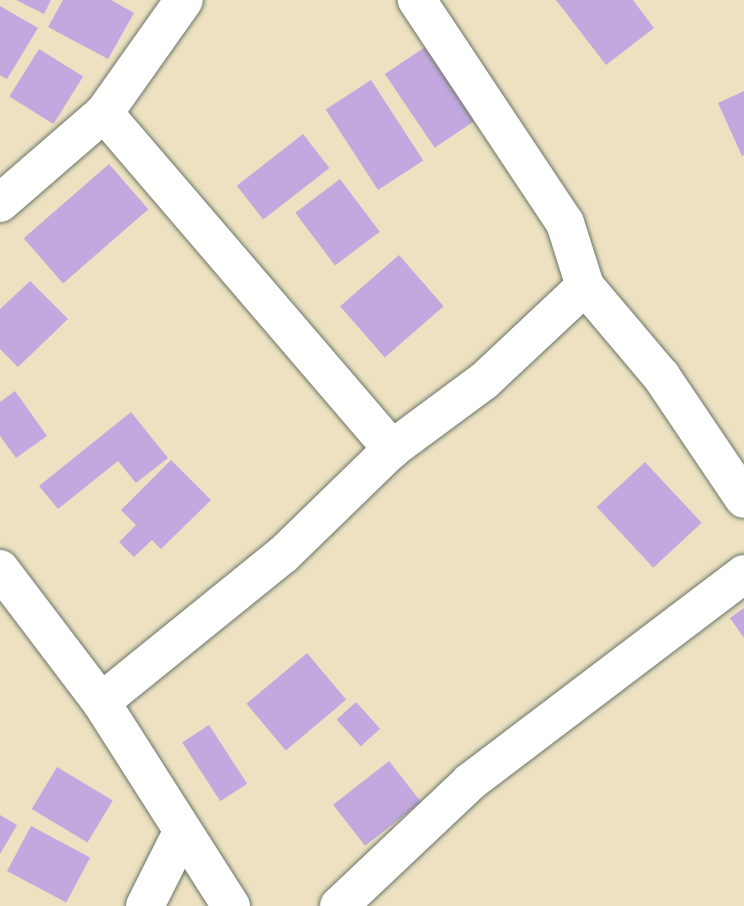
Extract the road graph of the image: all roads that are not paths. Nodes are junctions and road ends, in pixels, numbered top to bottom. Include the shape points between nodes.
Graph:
1 (184, 0) edge
2 (417, 0) edge
3 (104, 113) junction
4 (0, 203) edge
5 (585, 286) junction
6 (392, 449) junction
7 (744, 499) edge
8 (0, 569) edge
9 (744, 574) edge
10 (101, 702) junction
11 (181, 834) junction
12 (145, 906) edge
13 (231, 906) edge
14 (339, 906) edge

1 - 3 street
2 - 5 street via 565,223
3 - 4 street
3 - 6 street
5 - 6 street via 484,381
5 - 7 street via 661,376
6 - 10 street via 284,554
8 - 10 street
9 - 14 street via 470,782
10 - 11 street
11 - 12 street
11 - 13 street

